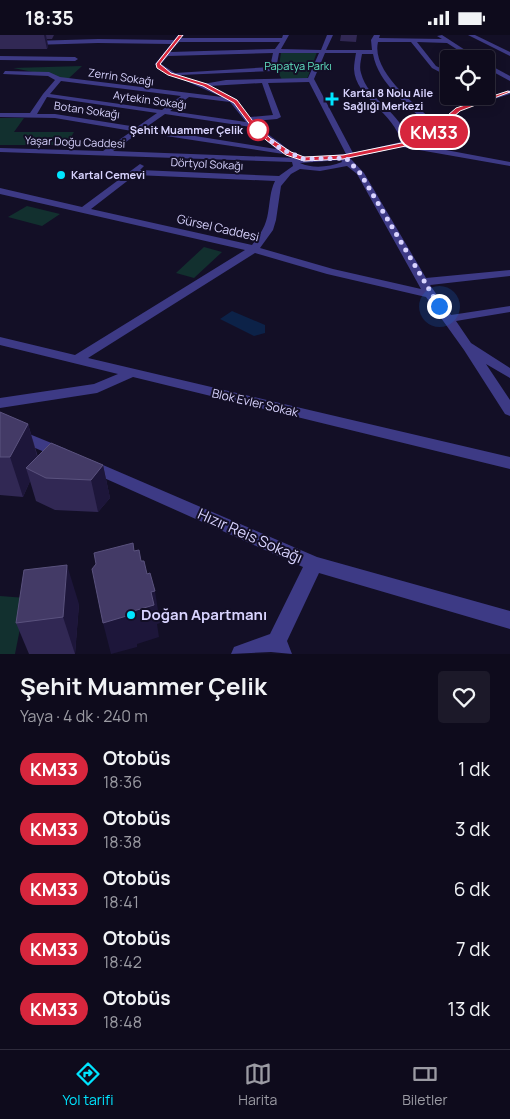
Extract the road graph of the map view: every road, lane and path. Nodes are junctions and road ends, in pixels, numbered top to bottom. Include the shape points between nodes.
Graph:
1 (37, 35) edge
2 (330, 35) edge
3 (439, 35) edge
4 (471, 35) edge
5 (220, 37) edge
6 (245, 37) edge
7 (285, 37) edge
8 (376, 37) edge
9 (177, 39) edge
10 (412, 40) junction
11 (447, 41) junction
12 (0, 43) edge
13 (31, 43) junction
14 (462, 50) edge
15 (277, 51) junction
16 (323, 51) junction
17 (359, 52) junction
18 (373, 52) junction
19 (165, 54) junction
20 (510, 54) edge
21 (0, 58) edge
22 (18, 59) junction
23 (75, 59) dead end
24 (440, 70) edge
25 (495, 70) edge
26 (3, 73) edge
27 (169, 74) junction
28 (59, 79) junction
29 (510, 79) edge
30 (312, 81) junction
31 (265, 82) junction
32 (205, 85) junction
33 (510, 92) edge
34 (495, 93) edge
35 (45, 95) junction
36 (499, 95) junction
37 (186, 96) junction
38 (236, 101) junction
39 (165, 111) junction
40 (0, 115) edge
41 (33, 115) junction
42 (250, 122) junction
43 (140, 129) junction
44 (438, 129) junction
45 (405, 145) junction
46 (0, 150) edge
47 (288, 153) junction
48 (104, 154) junction
49 (149, 156) junction
50 (510, 156) edge
51 (346, 160) junction
52 (299, 163) junction
53 (501, 163) junction
54 (510, 164) edge
55 (135, 172) junction
56 (279, 179) junction
57 (0, 191) edge
58 (85, 209) junction
59 (254, 249) junction
60 (510, 273) edge
61 (423, 282) junction
62 (430, 293) junction
63 (510, 309) edge
64 (448, 319) junction
65 (0, 341) edge
66 (467, 346) junction
67 (76, 361) junction
68 (131, 373) junction
69 (510, 375) edge
70 (0, 403) edge
71 (510, 411) edge
72 (0, 427) edge
73 (510, 463) edge
74 (314, 564) junction
75 (510, 620) edge
76 (280, 647) edge
77 (241, 654) edge

1 - 13 street
2 - 16 street
3 - 11 street
4 - 20 street
5 - 6 street
5 - 9 street
6 - 7 street
7 - 15 street
8 - 10 street
8 - 18 street
9 - 13 street
9 - 19 street
10 - 11 street
10 - 24 street
11 - 14 street
12 - 13 street
13 - 22 street
15 - 16 street
15 - 19 street
15 - 27 street via 273,69
16 - 17 street
16 - 30 street
17 - 18 street
17 - 45 street via 358,74 364,87 405,135
18 - 44 street via 386,78
19 - 27 street via 158,64
21 - 22 street
22 - 23 street
22 - 26 street
25 - 29 street
26 - 28 street, Zerrin Sokağı via 49,74
27 - 32 street
28 - 35 street
28 - 37 street, Zerrin Sokağı
30 - 31 street
30 - 51 street via 343,144
31 - 32 street
31 - 42 street, Aytekin Sokağı via 277,117
32 - 38 street
33 - 36 street
34 - 36 street
35 - 39 street, Aytekin Sokağı
35 - 41 street
36 - 44 street via 458,109
37 - 38 street, Zerrin Sokağı
37 - 39 street
38 - 42 street
39 - 42 street, Aytekin Sokağı
39 - 43 street
40 - 41 street, Botan Sokağı
41 - 43 street, Botan Sokağı
42 - 47 street
43 - 47 street, Botan Sokağı
43 - 48 street
44 - 45 street via 423,141
45 - 51 street, Yaşar Doğu Caddesi
45 - 53 street
46 - 48 street, Yaşar Doğu Caddesi
47 - 52 street
48 - 49 street, Yaşar Doğu Caddesi
49 - 52 street, Yaşar Doğu Caddesi via 165,161
49 - 55 street
50 - 53 street
51 - 52 street, Yaşar Doğu Caddesi via 318,168
51 - 61 street via 360,173
52 - 56 street
53 - 54 street
55 - 56 street, Dörtyol Sokağı
55 - 58 street
56 - 59 street via 269,229
57 - 58 street, Gürsel Caddesi
58 - 59 street, Gürsel Caddesi
59 - 62 street, Gürsel Caddesi via 331,271
59 - 67 street
60 - 61 street
61 - 62 street
62 - 64 street
63 - 64 street
64 - 66 street
65 - 67 street, Blok Evler Sokak
66 - 69 street
66 - 71 street
67 - 68 street, Blok Evler Sokak
68 - 70 street via 97,389
68 - 73 street, Blok Evler Sokak
72 - 74 street, Hızır Reis Sokağı
74 - 75 street, Hızır Reis Sokağı
74 - 76 street
76 - 77 street

